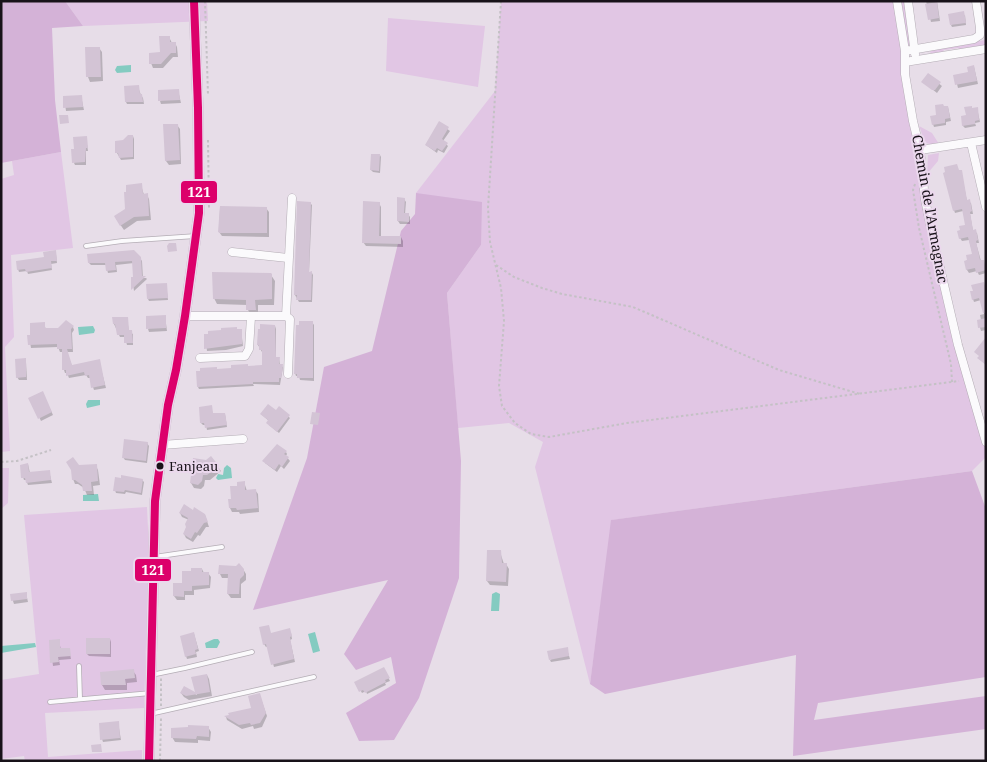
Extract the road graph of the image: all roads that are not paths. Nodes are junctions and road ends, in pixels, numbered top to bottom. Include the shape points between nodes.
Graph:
1 (194, 1) edge
2 (897, 1) edge
3 (908, 1) edge
4 (976, 1) edge
5 (986, 49) edge
6 (915, 50) junction
7 (905, 51) junction
8 (916, 61) junction
9 (905, 62) junction
10 (986, 140) edge
11 (971, 143) junction
12 (920, 150) junction
13 (292, 198) dead end
14 (986, 207) edge
15 (196, 236) junction
16 (86, 246) dead end
17 (232, 252) dead end
18 (288, 258) junction
19 (185, 316) junction
20 (286, 316) junction
21 (251, 317) junction
22 (200, 358) dead end
23 (288, 374) dead end
24 (243, 440) dead end
25 (986, 442) edge
26 (162, 445) junction
27 (222, 547) dead end
28 (154, 556) junction
29 (252, 652) dead end
30 (79, 666) dead end
31 (151, 675) junction
32 (314, 677) dead end
33 (151, 693) junction
34 (80, 699) junction
35 (50, 702) dead end
36 (150, 714) junction
37 (149, 761) edge

1 - 15 street via 199,201
2 - 7 street, Chemin de l'Armagnac
3 - 6 street
4 - 6 street via 980,35 974,39
5 - 8 street
6 - 7 street
6 - 8 street
7 - 9 street, Chemin de l'Armagnac
8 - 9 street
9 - 12 street, Chemin de l'Armagnac
10 - 11 street
11 - 12 street
11 - 14 street
12 - 25 street, Chemin de l'Armagnac via 931,229 967,380
13 - 18 street
15 - 16 lane
15 - 19 street
17 - 18 street
18 - 20 street
19 - 21 street
19 - 26 street
20 - 21 street
20 - 23 street via 290,318
21 - 22 street via 250,349 244,356
24 - 26 street
26 - 28 street via 155,501
27 - 28 lane
28 - 31 street
29 - 31 lane
30 - 34 lane
31 - 33 street
32 - 36 lane
33 - 34 lane
33 - 36 street
34 - 35 lane
36 - 37 street

